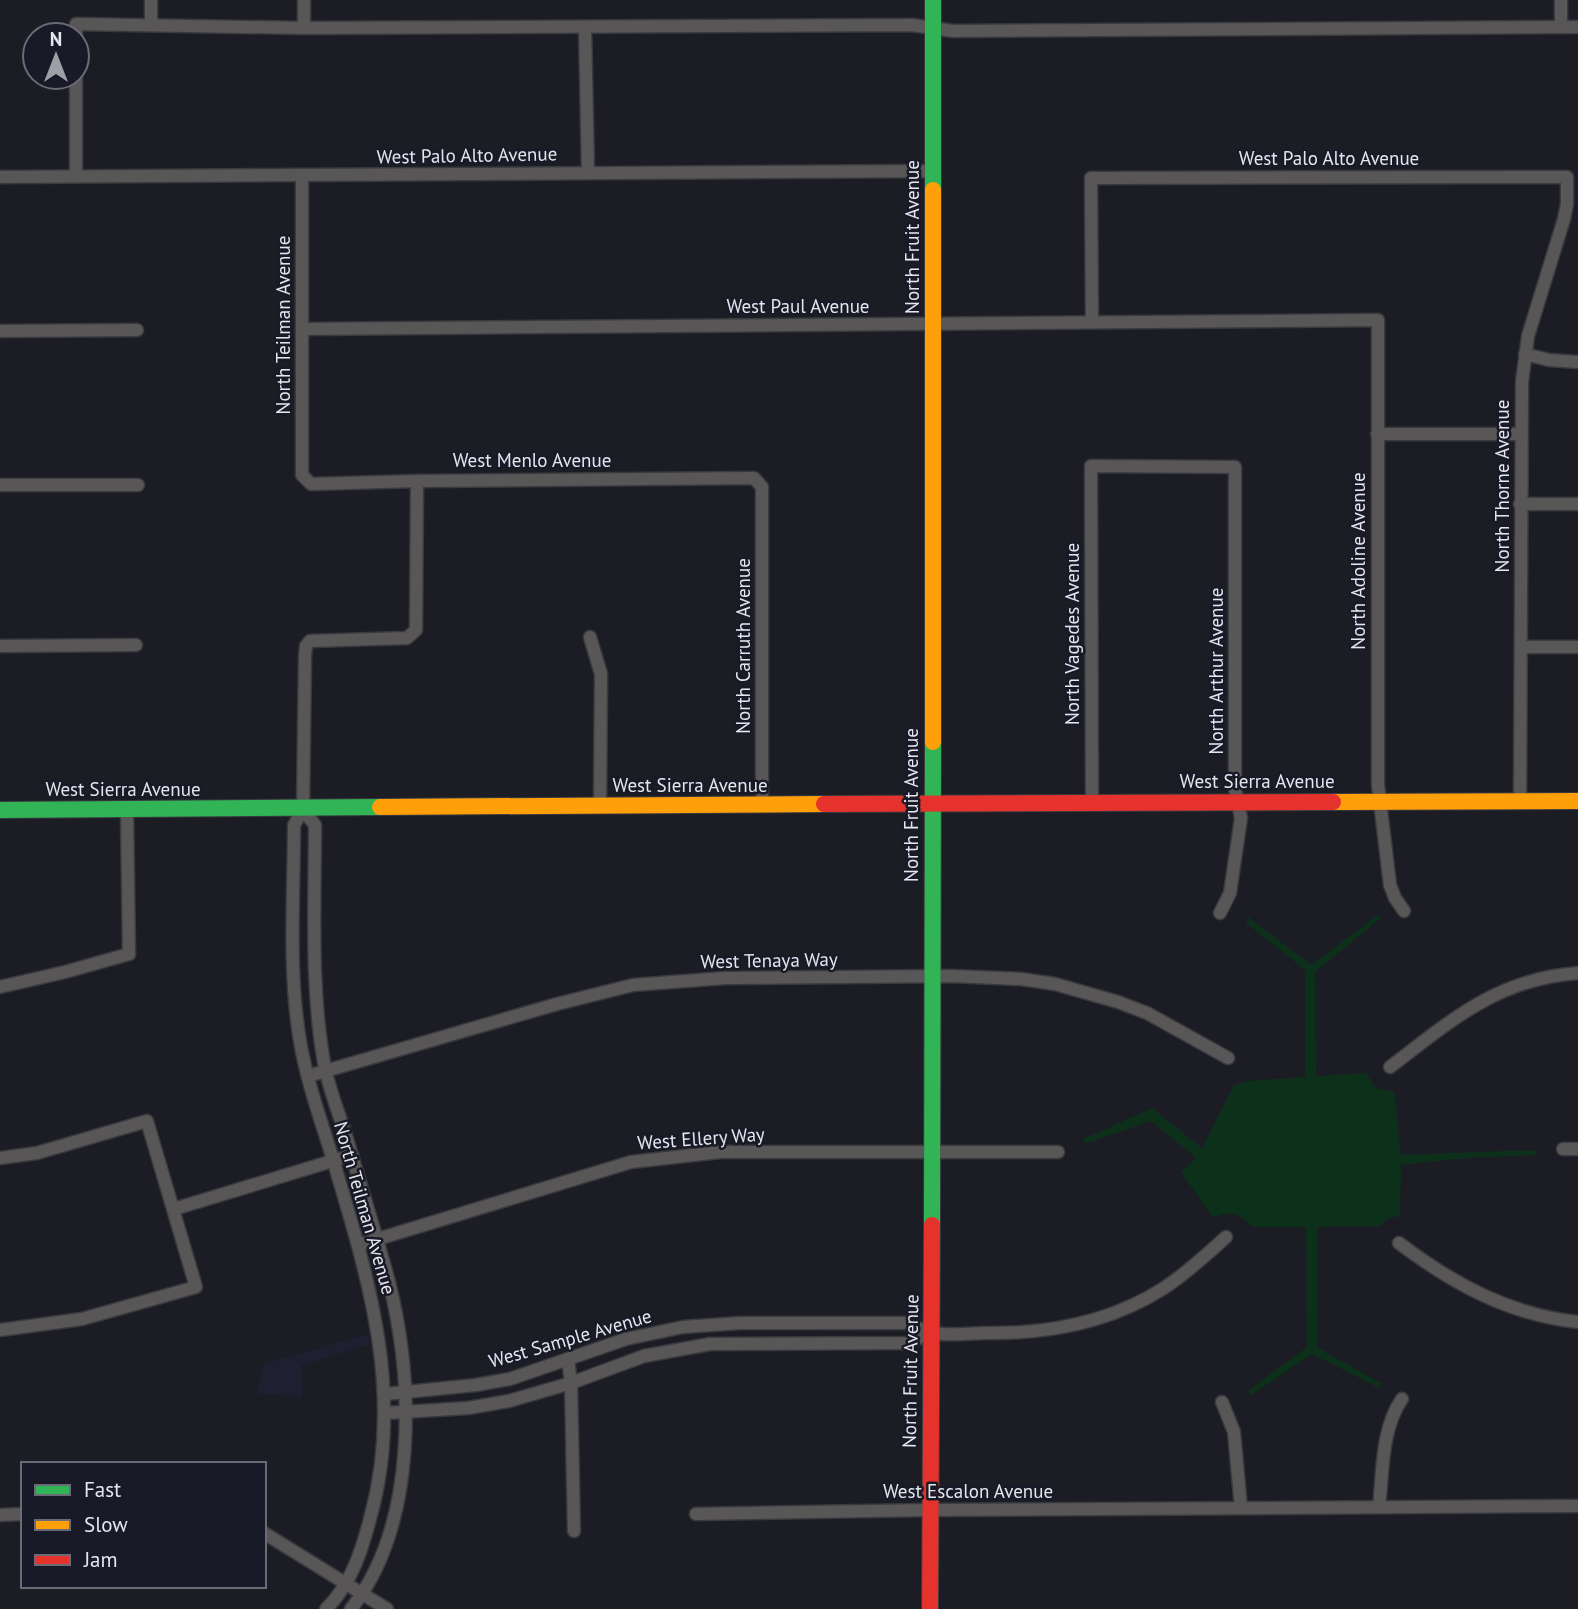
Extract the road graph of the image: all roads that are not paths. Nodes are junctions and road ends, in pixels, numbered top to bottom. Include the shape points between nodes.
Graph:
1 (151, 0) edge
2 (304, 0) edge
3 (933, 0) edge
4 (1561, 0) edge
5 (151, 24) junction
6 (585, 27) junction
7 (1561, 27) junction
8 (1578, 27) edge
9 (91, 28) edge
10 (304, 28) junction
11 (933, 28) junction
12 (76, 91) edge
13 (934, 171) junction
14 (588, 172) junction
15 (76, 176) junction
16 (302, 176) junction
17 (0, 177) edge
18 (1567, 177) joint
19 (1378, 320) joint
20 (1092, 322) junction
21 (933, 324) junction
22 (302, 329) junction
23 (137, 330) dead end
24 (0, 331) edge
25 (1525, 354) junction
26 (1578, 362) edge
27 (1377, 434) junction
28 (1520, 434) junction
29 (1235, 467) joint
30 (302, 475) joint
31 (417, 481) junction
32 (0, 485) edge
33 (138, 485) dead end
34 (762, 487) joint
35 (1520, 504) junction
36 (1578, 504) edge
37 (590, 637) dead end
38 (136, 645) dead end
39 (0, 646) edge
40 (1521, 647) junction
41 (1578, 647) edge
42 (1380, 801) junction
43 (1520, 801) junction
44 (1578, 801) edge
45 (1092, 802) junction
46 (1237, 803) junction
47 (932, 804) junction
48 (762, 805) junction
49 (600, 806) junction
50 (0, 810) edge
51 (127, 810) junction
52 (303, 810) junction
53 (1404, 911) dead end
54 (1220, 913) dead end
55 (1578, 972) edge
56 (933, 976) junction
57 (0, 987) edge
58 (1228, 1058) dead end
59 (1390, 1067) dead end
60 (326, 1071) junction
61 (308, 1076) junction
62 (1563, 1149) dead end
63 (1578, 1149) edge
64 (932, 1152) junction
65 (1058, 1152) dead end
66 (352, 1155) junction
67 (0, 1158) edge
68 (333, 1161) junction
69 (174, 1209) junction
70 (1226, 1237) dead end
71 (376, 1240) junction
72 (1399, 1243) dead end
73 (358, 1245) junction
74 (1578, 1322) edge
75 (0, 1331) edge
76 (931, 1333) junction
77 (568, 1359) junction
78 (572, 1383) junction
79 (405, 1392) junction
80 (386, 1394) junction
81 (1402, 1399) dead end
82 (1222, 1402) dead end
83 (405, 1412) junction
84 (386, 1413) junction
85 (1578, 1506) edge
86 (1379, 1507) junction
87 (1241, 1508) junction
88 (929, 1510) junction
89 (21, 1514) edge
90 (696, 1514) dead end
91 (0, 1515) edge
92 (574, 1531) dead end
93 (266, 1534) edge
94 (346, 1585) junction
95 (362, 1595) junction
96 (326, 1609) edge
97 (351, 1609) edge
98 (387, 1609) edge
99 (930, 1609) edge

1 - 5 street
2 - 10 street
3 - 11 street, North Fruit Avenue
4 - 7 street
5 - 9 street
5 - 10 street
6 - 10 street
6 - 11 street
6 - 14 street
7 - 8 street
7 - 11 street
11 - 13 street, North Fruit Avenue
12 - 15 street
13 - 14 street, West Palo Alto Avenue
13 - 21 street, North Fruit Avenue
14 - 16 street, West Palo Alto Avenue
15 - 16 street, West Palo Alto Avenue
15 - 17 street, West Palo Alto Avenue
16 - 22 street, North Teilman Avenue
18 - 20 street, West Palo Alto Avenue via 1091,178
18 - 25 street, North Thorne Avenue via 1564,219
19 - 20 street, West Paul Avenue
19 - 27 street, North Adoline Avenue
20 - 21 street, West Paul Avenue
21 - 22 street, West Paul Avenue
21 - 47 street, North Fruit Avenue
22 - 30 street, North Teilman Avenue
23 - 24 street
25 - 26 street
25 - 28 street, North Thorne Avenue
27 - 28 street
27 - 42 street, North Adoline Avenue
28 - 35 street, North Thorne Avenue
29 - 45 street, North Vagedes Avenue via 1091,466
29 - 46 street, North Arthur Avenue
30 - 31 street, West Menlo Avenue via 311,484
31 - 34 street, West Menlo Avenue via 754,478
31 - 52 street, North Teilman Avenue via 413,635 310,641 306,646
32 - 33 street
34 - 48 street, North Carruth Avenue
35 - 36 street
35 - 40 street, North Thorne Avenue
37 - 49 street via 601,674
38 - 39 street
40 - 41 street
40 - 43 street, North Thorne Avenue
42 - 43 street, West Sierra Avenue
42 - 46 street, West Sierra Avenue
42 - 53 street via 1390,884
43 - 44 street, West Sierra Avenue
45 - 46 street, West Sierra Avenue
45 - 47 street, West Sierra Avenue
46 - 54 street, North Arthur Avenue via 1241,818 1230,893
47 - 48 street, West Sierra Avenue
47 - 56 street, North Fruit Avenue
48 - 49 street, West Sierra Avenue
49 - 52 street, West Sierra Avenue
50 - 51 street, West Sierra Avenue
51 - 52 street, West Sierra Avenue
51 - 57 street via 129,954
52 - 60 street, North Teilman Avenue via 315,825 316,989
52 - 61 street, North Teilman Avenue via 295,825 294,965 296,1015
55 - 59 street via 1501,991 1470,1007
56 - 58 street, West Tenaya Way via 1021,979 1087,993 1147,1013
56 - 60 street, West Tenaya Way via 725,978 633,985
56 - 64 street, North Fruit Avenue
60 - 61 street, West Tenaya Way
60 - 66 street, North Teilman Avenue
61 - 68 street, North Teilman Avenue
62 - 63 street
64 - 65 street, West Ellery Way
64 - 71 street, West Ellery Way via 720,1152 631,1161
64 - 76 street, North Fruit Avenue
66 - 68 street
66 - 71 street, North Teilman Avenue
67 - 69 street via 37,1153 147,1121
68 - 69 street
68 - 73 street, North Teilman Avenue
69 - 75 street via 196,1287 82,1319
70 - 76 street, West Sample Avenue via 1163,1289 1091,1321 1004,1334
71 - 73 street, West Ellery Way
71 - 79 street, North Teilman Avenue via 389,1284
72 - 74 street via 1466,1289 1506,1306
73 - 80 street, North Teilman Avenue via 370,1289
76 - 77 street, West Sample Avenue via 908,1323 694,1326 626,1339
76 - 78 street, West Sample Avenue via 907,1343 710,1344 644,1356
76 - 88 street, North Fruit Avenue
77 - 78 street
77 - 79 street, West Sample Avenue via 510,1379
78 - 83 street, West Sample Avenue via 509,1401
78 - 92 street
79 - 80 street, West Sample Avenue
79 - 83 street, North Teilman Avenue
80 - 84 street, North Teilman Avenue
81 - 86 street via 1388,1426
82 - 87 street via 1234,1432
83 - 84 street, West Sample Avenue
83 - 95 street, North Teilman Avenue via 395,1511 382,1556
84 - 94 street, North Teilman Avenue via 380,1482 360,1556
85 - 86 street, West Escalon Avenue
86 - 87 street, West Escalon Avenue
87 - 88 street, West Escalon Avenue
88 - 90 street, West Escalon Avenue
88 - 99 street, North Fruit Avenue
89 - 91 street
93 - 94 street
94 - 95 street
94 - 96 street, North Teilman Avenue
95 - 97 street, North Teilman Avenue
95 - 98 street

